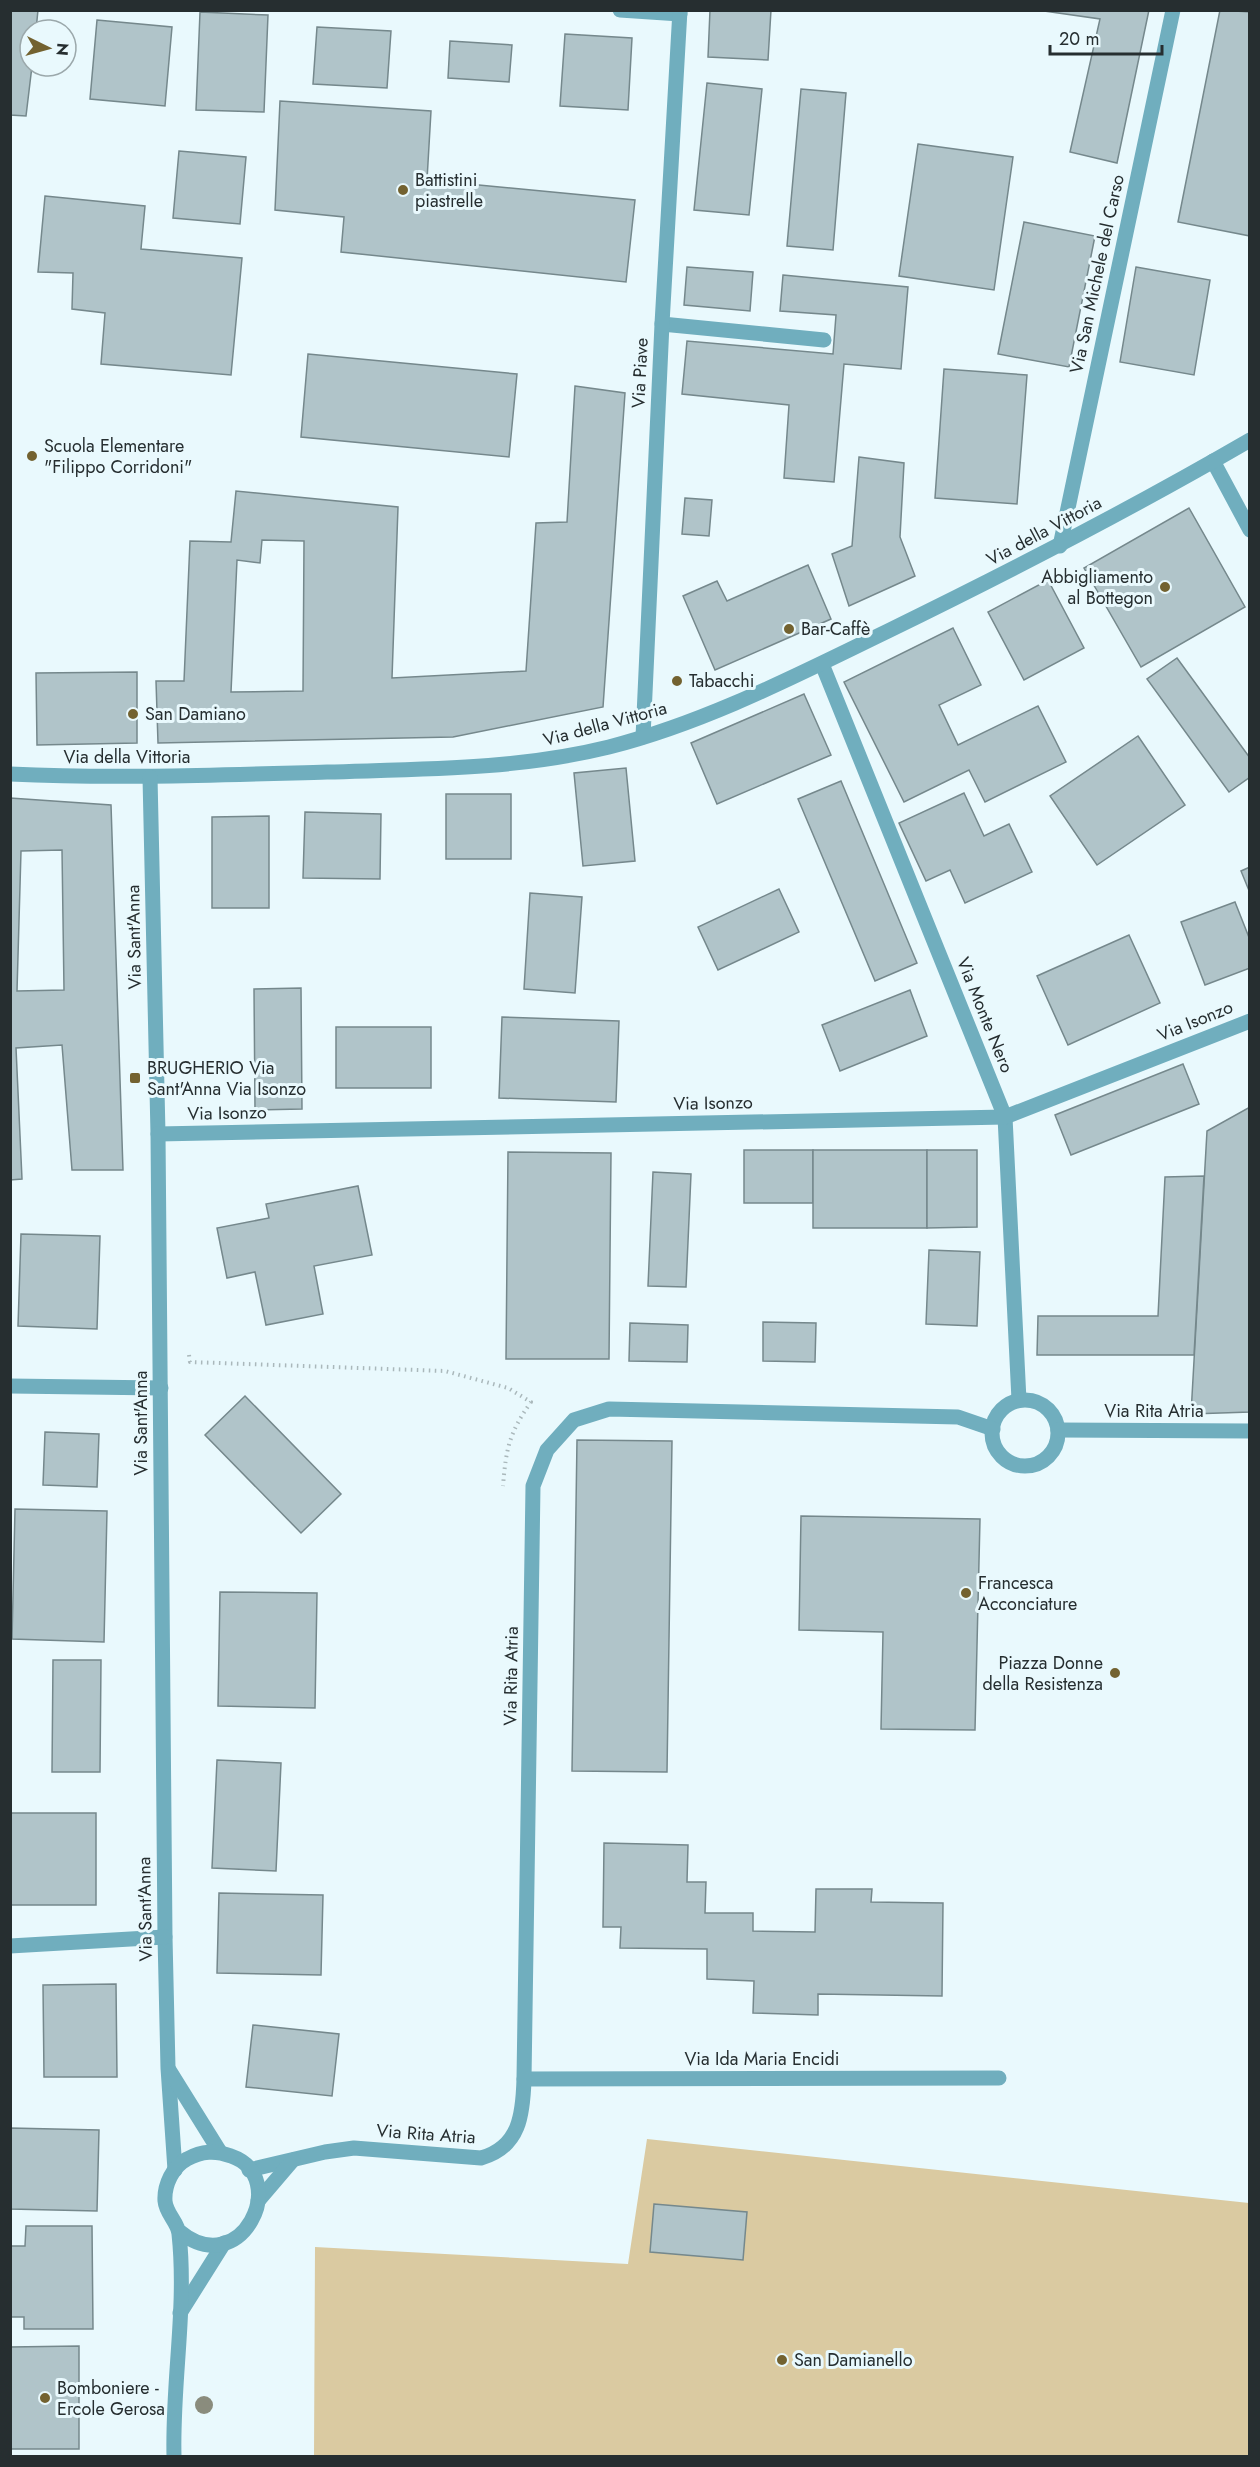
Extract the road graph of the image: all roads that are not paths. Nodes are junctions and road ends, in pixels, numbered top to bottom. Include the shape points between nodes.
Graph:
1 (620, 10) edge
2 (1173, 10) edge
3 (680, 12) edge
4 (662, 324) junction
5 (824, 340) dead end
6 (1250, 440) edge
7 (1213, 461) junction
8 (1250, 530) edge
9 (1060, 546) junction
10 (822, 664) junction
11 (643, 737) junction
12 (10, 774) edge
13 (150, 777) junction
14 (1250, 1021) edge
15 (1005, 1117) junction
16 (158, 1134) junction
17 (10, 1386) edge
18 (161, 1388) junction
19 (1019, 1400) junction
20 (993, 1429) junction
21 (1058, 1430) junction
22 (1250, 1431) edge
23 (165, 1937) junction
24 (10, 1946) edge
25 (168, 2068) junction
26 (999, 2078) dead end
27 (524, 2079) junction
28 (220, 2152) junction
29 (293, 2160) junction
30 (175, 2169) junction
31 (249, 2170) junction
32 (258, 2201) junction
33 (179, 2230) junction
34 (224, 2243) junction
35 (180, 2313) junction
36 (174, 2457) edge

1 - 3 street
2 - 9 street, Via San Michele del Carso
3 - 4 street, Via Piave
4 - 5 street
4 - 11 street, Via Piave
6 - 7 street, Via della Vittoria
7 - 8 street
7 - 9 street, Via della Vittoria
9 - 10 street, Via della Vittoria
10 - 11 street, Via della Vittoria via 728,707
10 - 15 street, Via Monte Nero
11 - 13 street, Via della Vittoria via 534,763
12 - 13 street, Via della Vittoria
13 - 16 street, Via Sant'Anna
14 - 15 street, Via Isonzo
15 - 16 street, Via Isonzo
15 - 19 street, Via Monte Nero
16 - 18 street, Via Sant'Anna
17 - 18 street
18 - 23 street, Via Sant'Anna
19 - 20 street via 1001,1410
19 - 21 street via 1040,1403 1055,1419
20 - 21 street via 997,1450 1014,1464 1025,1466 1045,1459 1053,1451
20 - 27 street, Via Rita Atria via 958,1417 609,1409 574,1420 547,1450 533,1486
21 - 22 street, Via Rita Atria
23 - 24 street
23 - 25 street, Via Sant'Anna
25 - 28 street
25 - 30 street, Via Sant'Anna
26 - 27 street, Via Ida Maria Encidi
27 - 29 street, Via Rita Atria via 517,2127 507,2145 491,2155 481,2158 354,2148
28 - 30 street via 195,2154
28 - 31 street via 236,2158
29 - 31 street, Via Rita Atria
29 - 32 street
30 - 33 street, Via Sant'Anna via 167,2184 165,2201 169,2217
31 - 32 street via 257,2184
32 - 34 street, Via Sant'Anna via 248,2228
33 - 34 street via 200,2243
33 - 35 street, Via Sant'Anna
34 - 35 street, Via Sant'Anna
35 - 36 street, Via Sant'Anna

